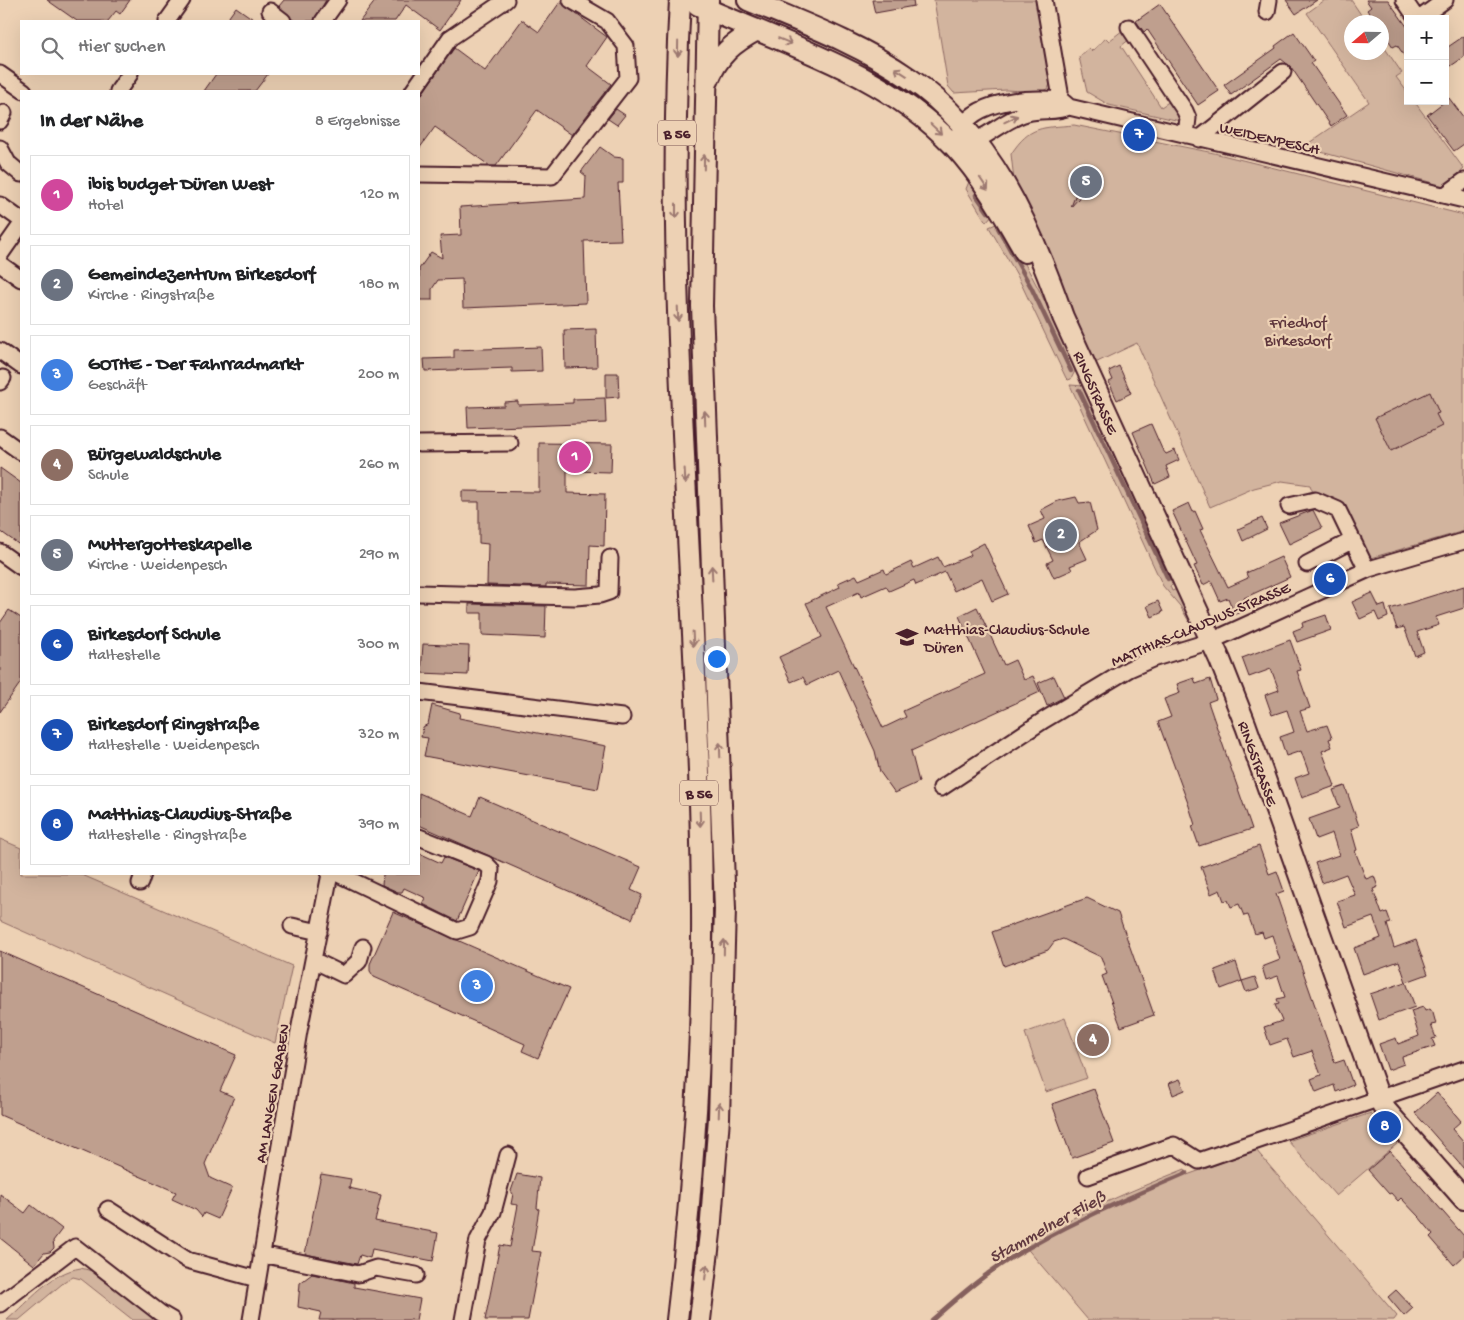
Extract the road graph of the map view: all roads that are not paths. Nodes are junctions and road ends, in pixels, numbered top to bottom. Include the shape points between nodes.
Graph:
1 (182, 0) edge
2 (338, 0) edge
3 (506, 0) edge
4 (571, 0) edge
5 (680, 0) edge
6 (686, 0) edge
7 (748, 0) edge
8 (1044, 0) edge
9 (1404, 0) edge
10 (1446, 0) edge
11 (707, 5) edge
12 (270, 11) dead end
13 (1415, 15) edge
14 (1424, 15) edge
15 (168, 20) edge
16 (282, 20) edge
17 (324, 20) edge
18 (1129, 28) dead end
19 (756, 30) junction
20 (1283, 72) dead end
21 (0, 74) edge
22 (129, 75) edge
23 (705, 87) junction
24 (23, 90) edge
25 (119, 90) edge
26 (414, 90) edge
27 (1059, 106) junction
28 (962, 125) junction
29 (1193, 137) junction
30 (974, 142) junction
31 (953, 146) junction
32 (0, 148) edge
33 (20, 173) edge
34 (420, 174) edge
35 (1464, 181) edge
36 (1445, 196) junction
37 (1464, 200) edge
38 (0, 205) edge
39 (20, 219) edge
40 (20, 226) edge
41 (0, 256) edge
42 (0, 264) edge
43 (20, 278) edge
44 (1063, 316) junction
45 (0, 351) edge
46 (20, 365) edge
47 (0, 437) edge
48 (510, 443) dead end
49 (420, 444) edge
50 (20, 451) edge
51 (1289, 506) dead end
52 (1353, 540) junction
53 (1464, 541) edge
54 (0, 552) edge
55 (610, 558) dead end
56 (1307, 564) dead end
57 (20, 566) edge
58 (1367, 570) junction
59 (420, 594) edge
60 (1211, 641) junction
61 (420, 692) edge
62 (622, 717) dead end
63 (940, 788) dead end
64 (420, 836) edge
65 (330, 875) edge
66 (340, 875) edge
67 (292, 926) dead end
68 (319, 932) junction
69 (363, 947) dead end
70 (313, 960) junction
71 (1464, 1069) edge
72 (1379, 1098) junction
73 (508, 1155) dead end
74 (1088, 1176) dead end
75 (1464, 1199) edge
76 (108, 1209) dead end
77 (261, 1254) junction
78 (416, 1275) dead end
79 (257, 1279) junction
80 (0, 1304) edge
81 (172, 1320) edge
82 (251, 1320) edge
83 (463, 1320) edge
84 (677, 1320) edge
85 (700, 1320) edge

1 - 15 street
2 - 17 street
3 - 26 street via 450,38
4 - 34 street via 607,21 626,46 628,78 552,176
5 -> 84 main road, B 56 via 676,265 696,694 702,909 697,1113
6 - 11 main road, RINGSTRASSE
28 -> 7 main road, RINGSTRASSE via 937,99 892,67 847,43
8 - 27 street via 1060,92
9 - 13 street
10 - 14 street
11 - 19 main road, RINGSTRASSE
11 - 23 main road, B 56
12 - 16 street
18 - 29 street via 1186,111
19 - 23 main road via 722,53
19 -> 31 main road, RINGSTRASSE via 871,82 915,111
20 - 29 street
21 - 24 street
22 - 25 street
85 -> 23 main road, B 56 via 719,1118 725,909 704,386
27 - 28 street, WEIDENPESCH via 1031,98 990,107
27 - 29 street, WEIDENPESCH
30 -> 27 street, WEIDENPESCH via 1012,118
28 - 30 main road, RINGSTRASSE
28 - 31 street
29 - 36 street, WEIDENPESCH
30 - 31 street, WEIDENPESCH
30 - 44 main road, RINGSTRASSE via 991,162 1019,211 1045,264
31 -> 44 main road, RINGSTRASSE via 975,171 1003,214
32 - 33 street via 8,163
35 - 36 street
36 - 37 street, WEIDENPESCH
38 - 39 street
40 - 41 street
42 - 43 street
44 - 60 main road, RINGSTRASSE
45 - 46 street
47 - 50 street
48 - 49 street
51 - 52 street via 1315,500 1338,510
52 - 56 street
52 - 58 street
53 - 58 street, MATTHIAS-CLAUDIUS-STRASSE
54 - 57 street
55 - 59 street via 609,592 600,595 575,598
58 - 60 street, MATTHIAS-CLAUDIUS-STRASSE
60 - 63 street, MATTHIAS-CLAUDIUS-STRASSE via 1129,669
60 - 72 main road, RINGSTRASSE via 1246,726
61 - 62 street
64 - 66 street via 491,869 490,881 470,927 457,931
65 - 68 street, AM LANGEN GRABEN
67 - 68 street
68 - 70 street, AM LANGEN GRABEN
69 - 70 street via 359,961 344,975
70 - 77 street, AM LANGEN GRABEN
71 - 72 street
72 - 74 street via 1200,1161 1174,1145
72 - 75 main road, RINGSTRASSE
73 - 83 street via 493,1212 478,1240
76 - 79 street via 187,1260
77 - 78 street via 358,1274 376,1268
77 - 79 street, AM LANGEN GRABEN
79 - 82 street, AM LANGEN GRABEN
80 - 81 street via 74,1247

